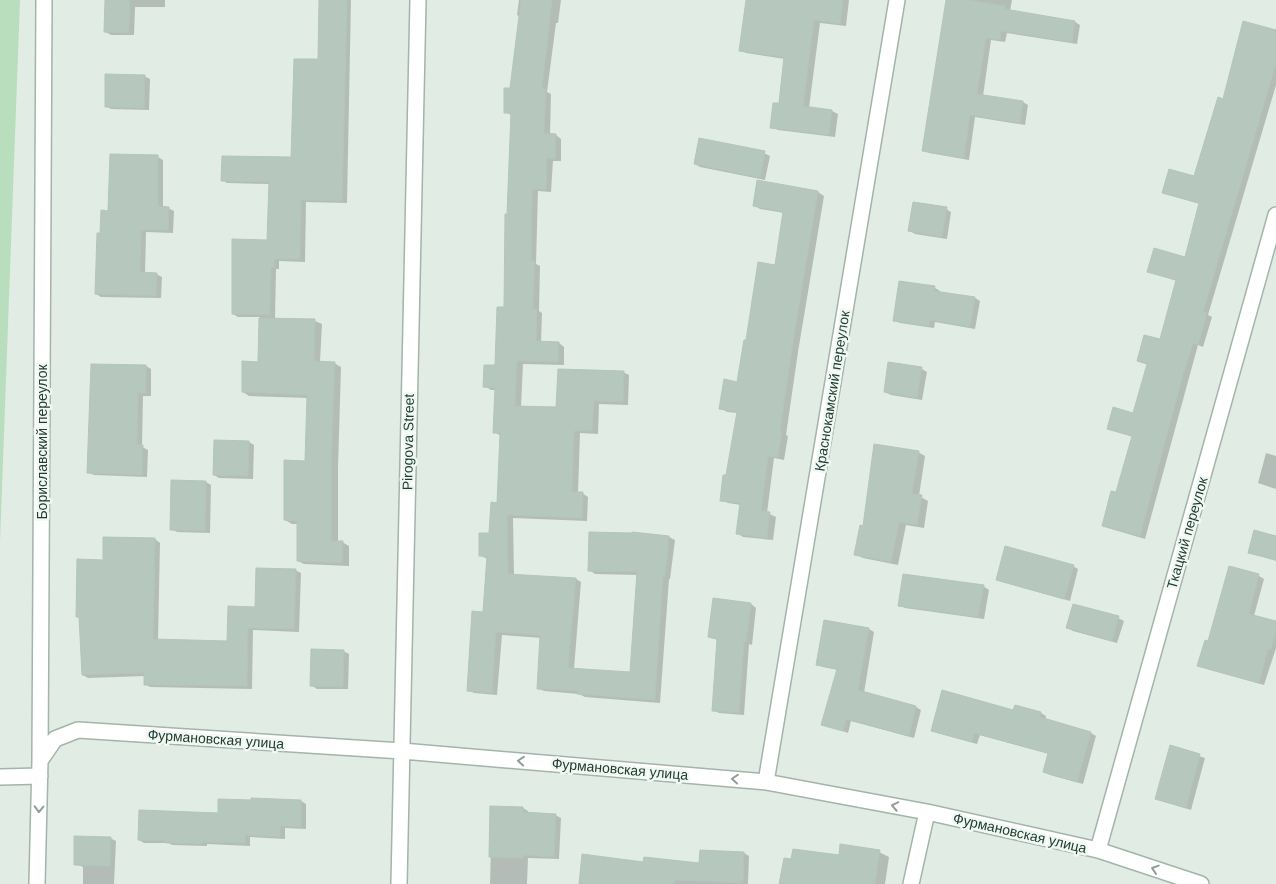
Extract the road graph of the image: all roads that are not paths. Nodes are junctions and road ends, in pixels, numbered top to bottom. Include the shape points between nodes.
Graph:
1 (44, 0) edge
2 (418, 0) edge
3 (897, 0) edge
4 (1276, 215) edge
5 (402, 751) junction
6 (40, 761) junction
7 (40, 776) junction
8 (0, 777) edge
9 (766, 782) junction
10 (927, 812) junction
11 (1098, 850) junction
12 (37, 884) edge
13 (399, 884) edge
14 (911, 884) edge
15 (1201, 884) edge

1 - 6 street, Бориславский переулок
2 - 5 street, Pirogova Street
3 - 9 street, Краснокамский переулок
4 - 11 street, Ткацкий переулок
5 - 6 street, Фурмановская улица via 78,730 56,740
9 -> 5 street, Фурмановская улица
5 - 13 street, Pirogova Street
6 - 7 street, Бориславский переулок
7 - 8 street
7 -> 12 street, Бориславский переулок
10 -> 9 street, Фурмановская улица
10 - 11 street, Фурмановская улица
10 - 14 street
15 -> 11 street, Фурмановская улица

